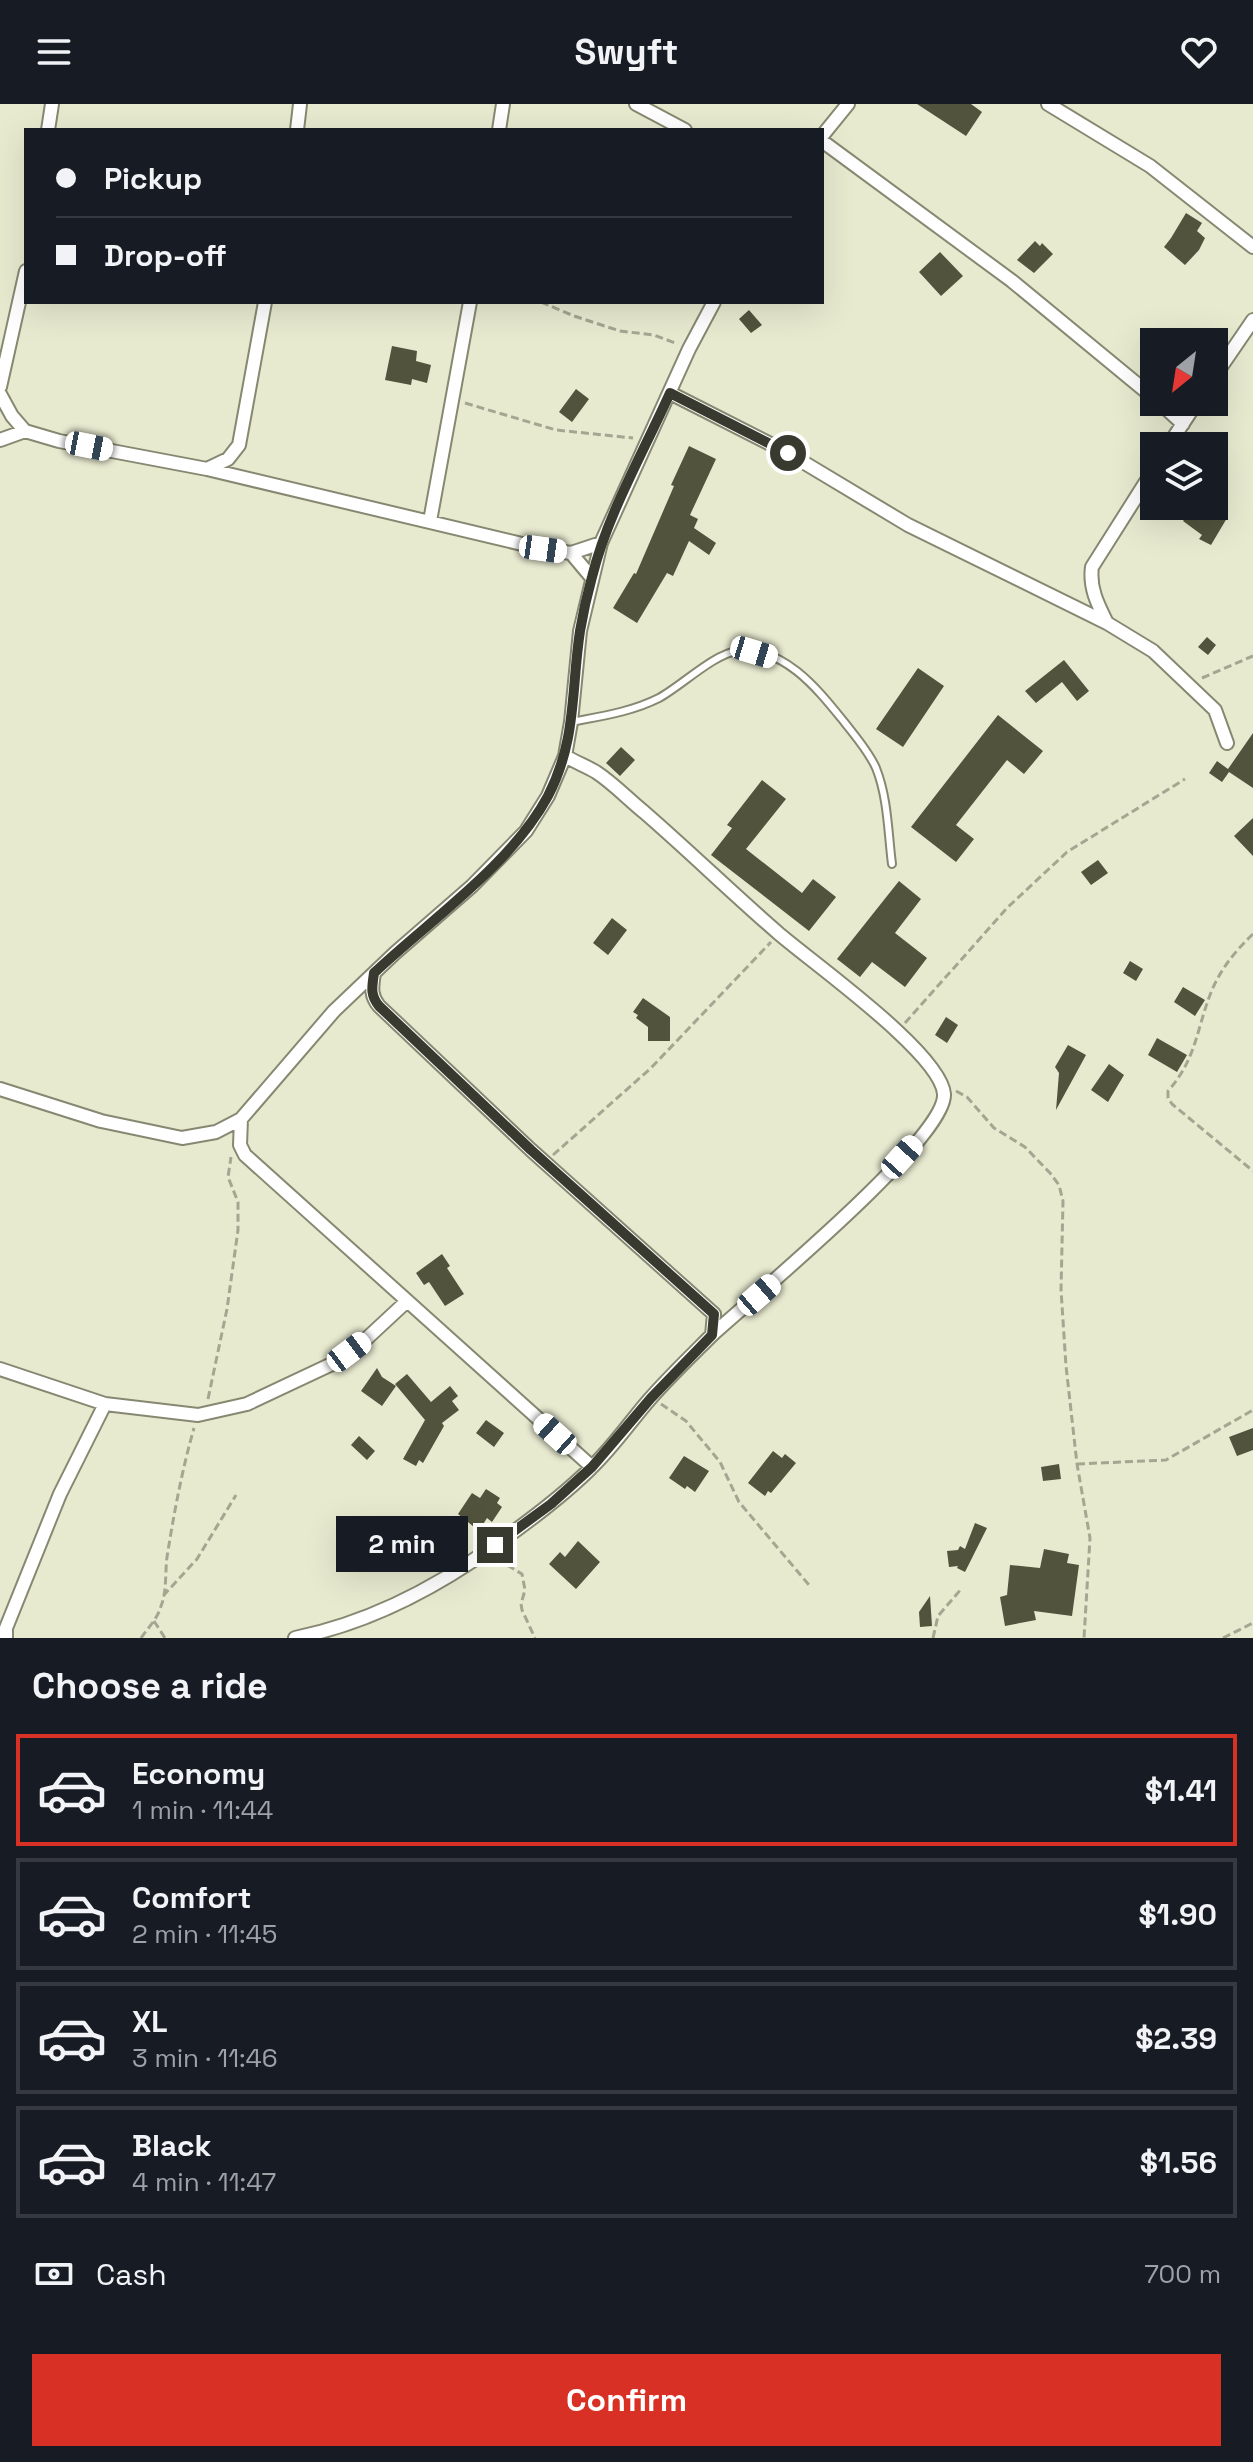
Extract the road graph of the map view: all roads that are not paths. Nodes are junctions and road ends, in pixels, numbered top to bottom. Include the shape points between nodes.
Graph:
1 (52, 104) edge
2 (300, 104) edge
3 (503, 104) edge
4 (636, 104) edge
5 (848, 104) edge
6 (1048, 104) edge
7 (48, 128) edge
8 (297, 128) edge
9 (499, 128) edge
10 (681, 128) edge
11 (824, 135) edge
12 (824, 140) edge
13 (1253, 247) edge
14 (24, 280) edge
15 (265, 304) edge
16 (470, 304) edge
17 (713, 304) edge
18 (1253, 320) edge
19 (1228, 357) edge
20 (1140, 386) edge
21 (0, 387) edge
22 (670, 393) junction
23 (0, 394) edge
24 (1174, 416) edge
25 (1188, 416) edge
26 (1183, 424) junction
27 (25, 431) junction
28 (1178, 432) edge
29 (0, 440) edge
30 (207, 469) junction
31 (1140, 491) edge
32 (430, 521) junction
33 (601, 543) junction
34 (571, 553) junction
35 (592, 578) junction
36 (1107, 623) junction
37 (571, 722) junction
38 (1227, 743) dead end
39 (565, 756) junction
40 (892, 864) dead end
41 (374, 973) junction
42 (0, 1089) edge
43 (241, 1125) junction
44 (406, 1302) junction
45 (712, 1335) junction
46 (0, 1369) edge
47 (105, 1404) junction
48 (592, 1467) junction
49 (329, 1634) edge
50 (6, 1638) edge
51 (295, 1638) edge

1 - 7 street
2 - 8 street
3 - 9 street
4 - 10 street
5 - 11 street
6 - 13 street via 1150,166
12 - 20 street via 1012,281
14 - 21 street
15 - 30 street via 239,445 228,459
16 - 32 street
17 - 22 street
18 - 19 street
22 - 33 street
22 - 36 street via 788,453 908,525
23 - 27 street
24 - 26 street
25 - 26 street
26 - 28 street
27 - 29 street
27 - 30 street
30 - 32 street
31 - 36 street via 1092,567 1092,591
32 - 34 street
33 - 34 street
33 - 35 street
34 - 35 street
35 - 37 street via 580,631
36 - 38 street via 1153,651 1215,710
37 - 39 street
37 - 40 lane via 629,712 738,651 779,660 828,703 875,767
39 - 41 street via 526,831
39 - 45 street via 598,773 778,934 898,1032 942,1084 945,1098 939,1112 871,1191
41 - 43 street via 334,1011
41 - 45 street via 371,992 379,1006 714,1314
42 - 43 street via 101,1121 182,1138
43 - 44 street via 245,1155
44 - 47 street via 334,1363 247,1404 198,1415
44 - 48 street
45 - 48 street
46 - 47 street
47 - 50 street via 60,1494
48 - 49 street via 551,1504 453,1574
49 - 51 street

